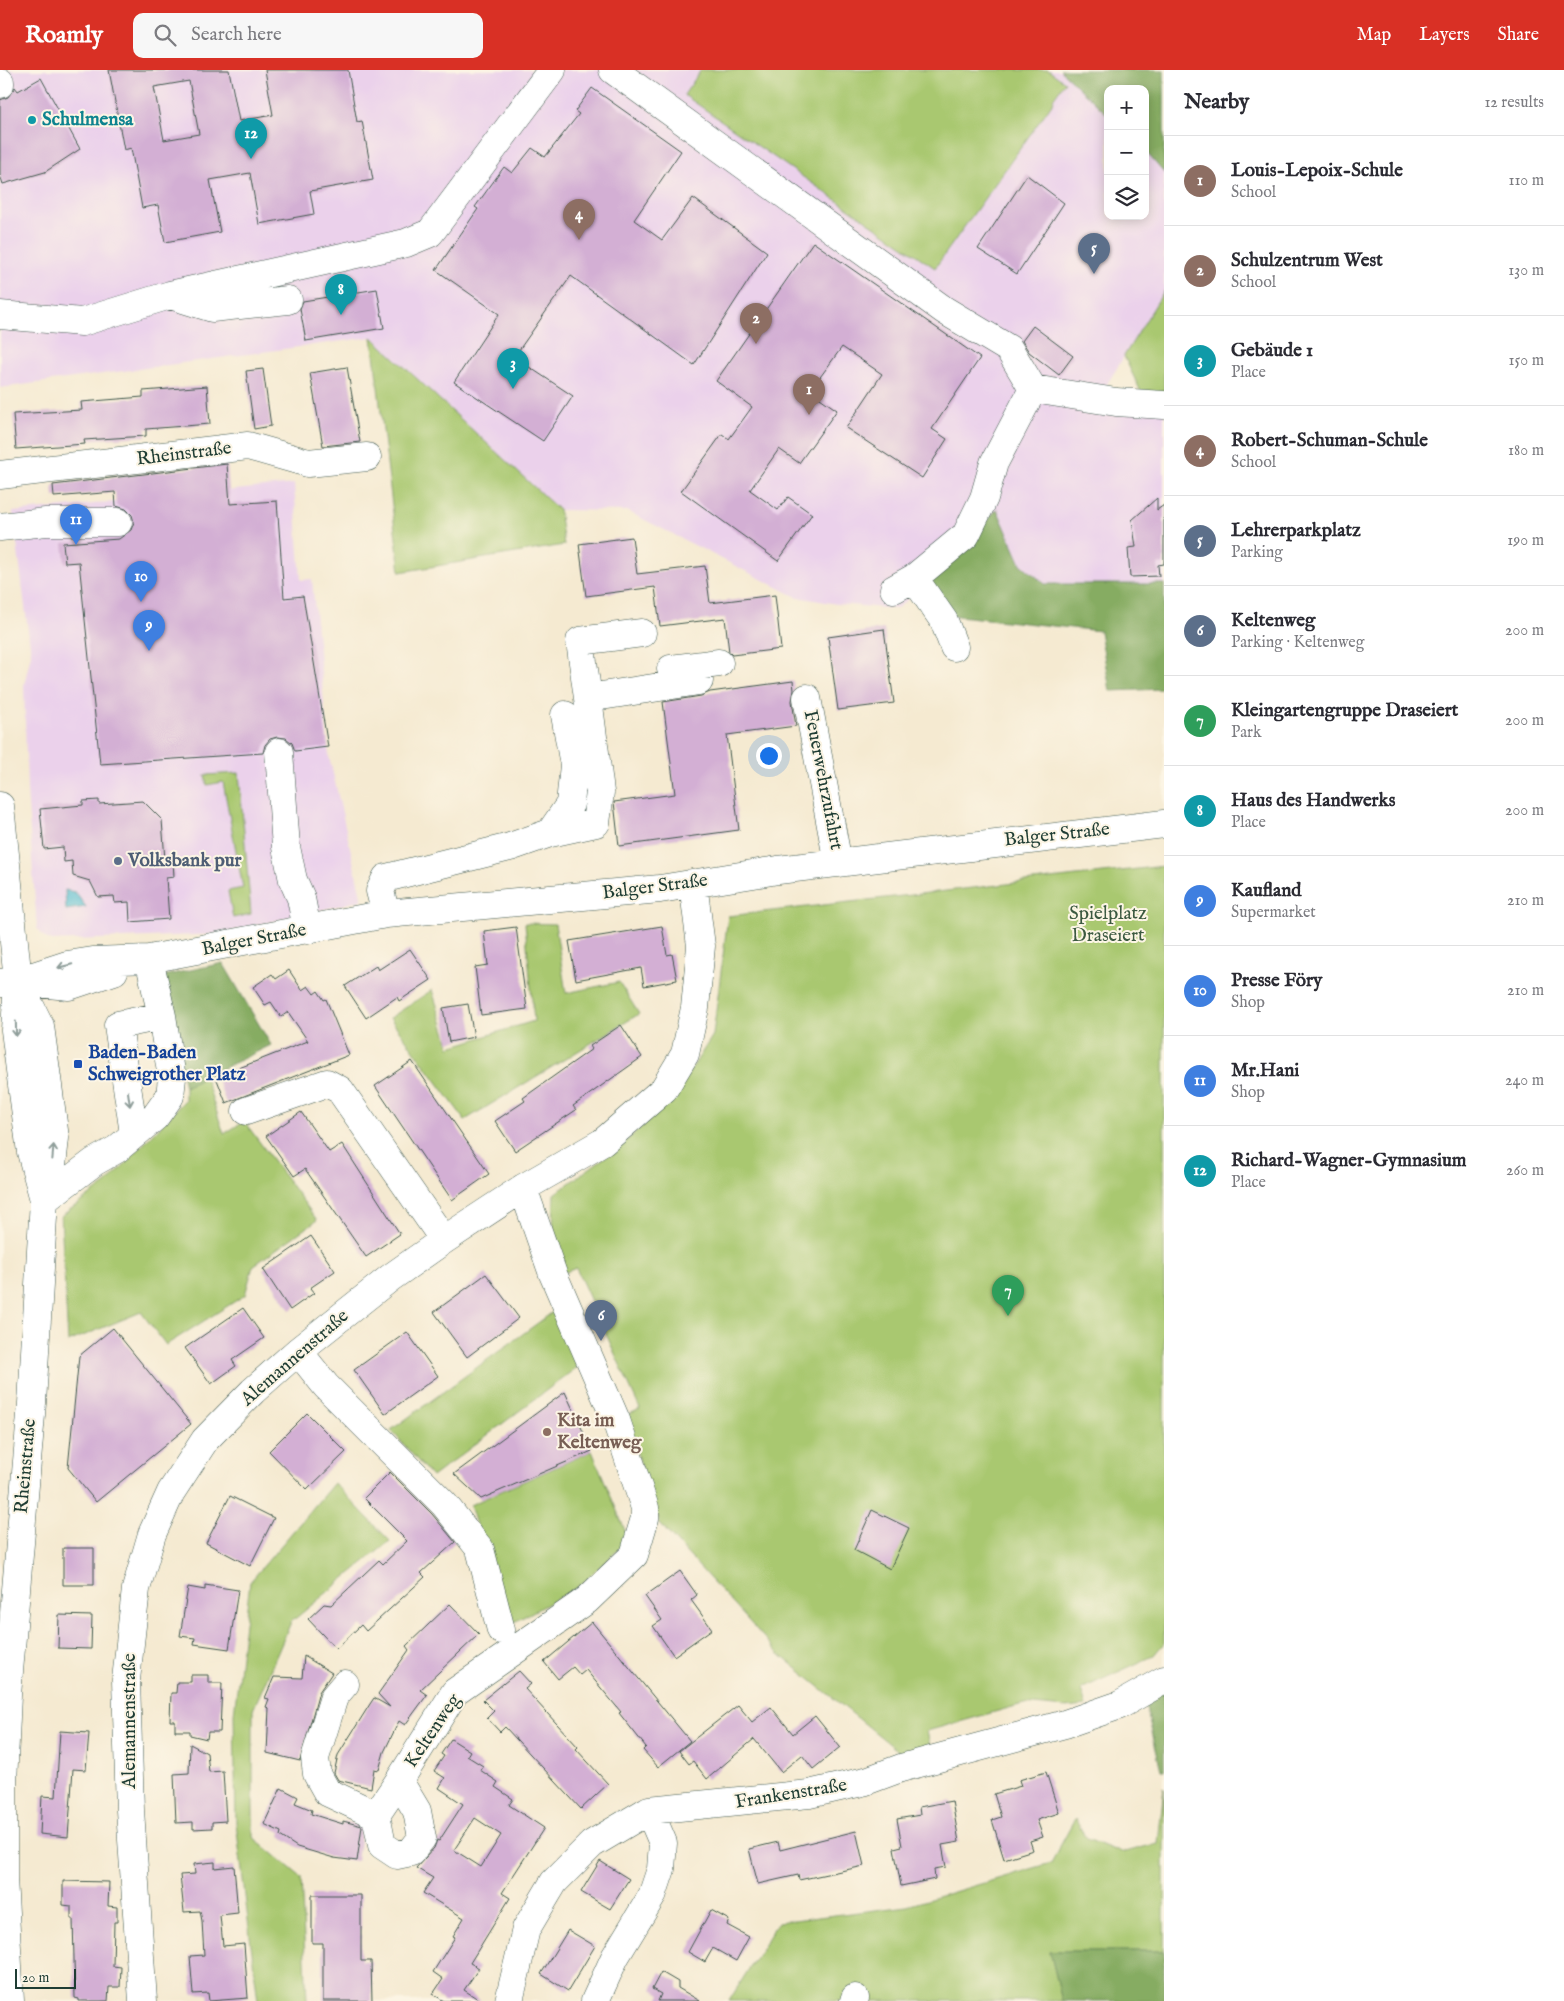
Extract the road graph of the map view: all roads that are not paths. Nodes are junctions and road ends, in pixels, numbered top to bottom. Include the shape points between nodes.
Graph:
1 (552, 70) edge
2 (613, 70) edge
3 (170, 295) junction
4 (288, 300) dead end
5 (0, 315) edge
6 (1033, 389) junction
7 (1164, 405) edge
8 (367, 457) dead end
9 (0, 475) edge
10 (118, 522) dead end
11 (0, 527) edge
12 (642, 633) dead end
13 (954, 647) dead end
14 (719, 663) dead end
15 (699, 681) dead end
16 (587, 689) junction
17 (807, 698) dead end
18 (565, 715) dead end
19 (279, 752) dead end
20 (0, 806) edge
21 (1164, 824) edge
22 (550, 833) junction
23 (838, 863) junction
24 (693, 883) junction
25 (386, 914) junction
26 (307, 930) junction
27 (148, 959) junction
28 (9, 982) edge
29 (162, 1016) junction
30 (246, 1111) dead end
31 (134, 1134) junction
32 (523, 1188) junction
33 (44, 1200) junction
34 (444, 1240) junction
35 (298, 1351) junction
36 (501, 1630) dead end
37 (1164, 1680) edge
38 (345, 1684) dead end
39 (399, 1781) junction
40 (649, 1810) junction
41 (376, 1816) junction
42 (10, 2001) edge
43 (144, 2001) edge
44 (509, 2001) edge
45 (595, 2001) edge

1 - 3 street via 430,234
2 - 6 street via 944,310 1009,349
3 - 4 street via 212,308
3 - 5 street via 82,322
6 - 7 street via 1116,402
6 - 13 street via 994,463 984,498 966,535 904,583 944,621
8 - 9 street, Rheinstraße via 308,463 248,446
10 - 11 street via 46,522
12 - 16 street via 580,641
14 - 16 street
15 - 16 street
16 - 22 street via 600,792 596,823
17 - 23 street, Feuerwehrzufahrt
18 - 22 street via 574,765 570,804
19 - 26 street via 286,847
20 - 28 street, Rheinstraße
21 - 23 street, Balger Straße
22 - 25 street via 510,847 386,878 380,891
23 - 24 street, Balger Straße
24 - 25 street, Balger Straße via 660,889
24 - 32 street, Alemannenstraße via 701,946 695,1008 685,1054 664,1089 603,1142
25 - 26 street, Balger Straße
26 - 27 street, Balger Straße
27 - 28 street, Balger Straße via 67,965
27 - 29 street
28 - 33 street, Rheinstraße via 40,1026 47,1068 55,1138
29 - 31 street via 172,1078 170,1096 155,1117
29 -> 31 street via 118,1025
30 - 34 street via 327,1083 340,1090
31 - 33 street
32 - 34 street, Alemannenstraße
32 - 39 street, Keltenweg via 553,1274 616,1420 645,1508 645,1518 634,1555 588,1600 456,1692
33 - 42 street, Rheinstraße via 32,1403 7,1695 3,1878
34 - 35 street, Alemannenstraße
35 - 36 street via 326,1386 444,1504 480,1549
35 - 43 street, Alemannenstraße via 252,1391 205,1440 171,1492 152,1534 136,1589 126,1680 130,1810
37 - 40 street, Frankenstraße via 1120,1705 1065,1724 901,1768 866,1781 809,1794
38 - 41 street via 334,1697 315,1758 317,1774 328,1792
39 - 41 street, Keltenweg
39 - 41 street, Keltenweg via 417,1811 422,1838 411,1852 397,1855 382,1845
40 - 44 street, Frankenstraße via 592,1844 554,1882 526,1929
40 - 45 street via 663,1843 661,1869 652,1896 614,1957

